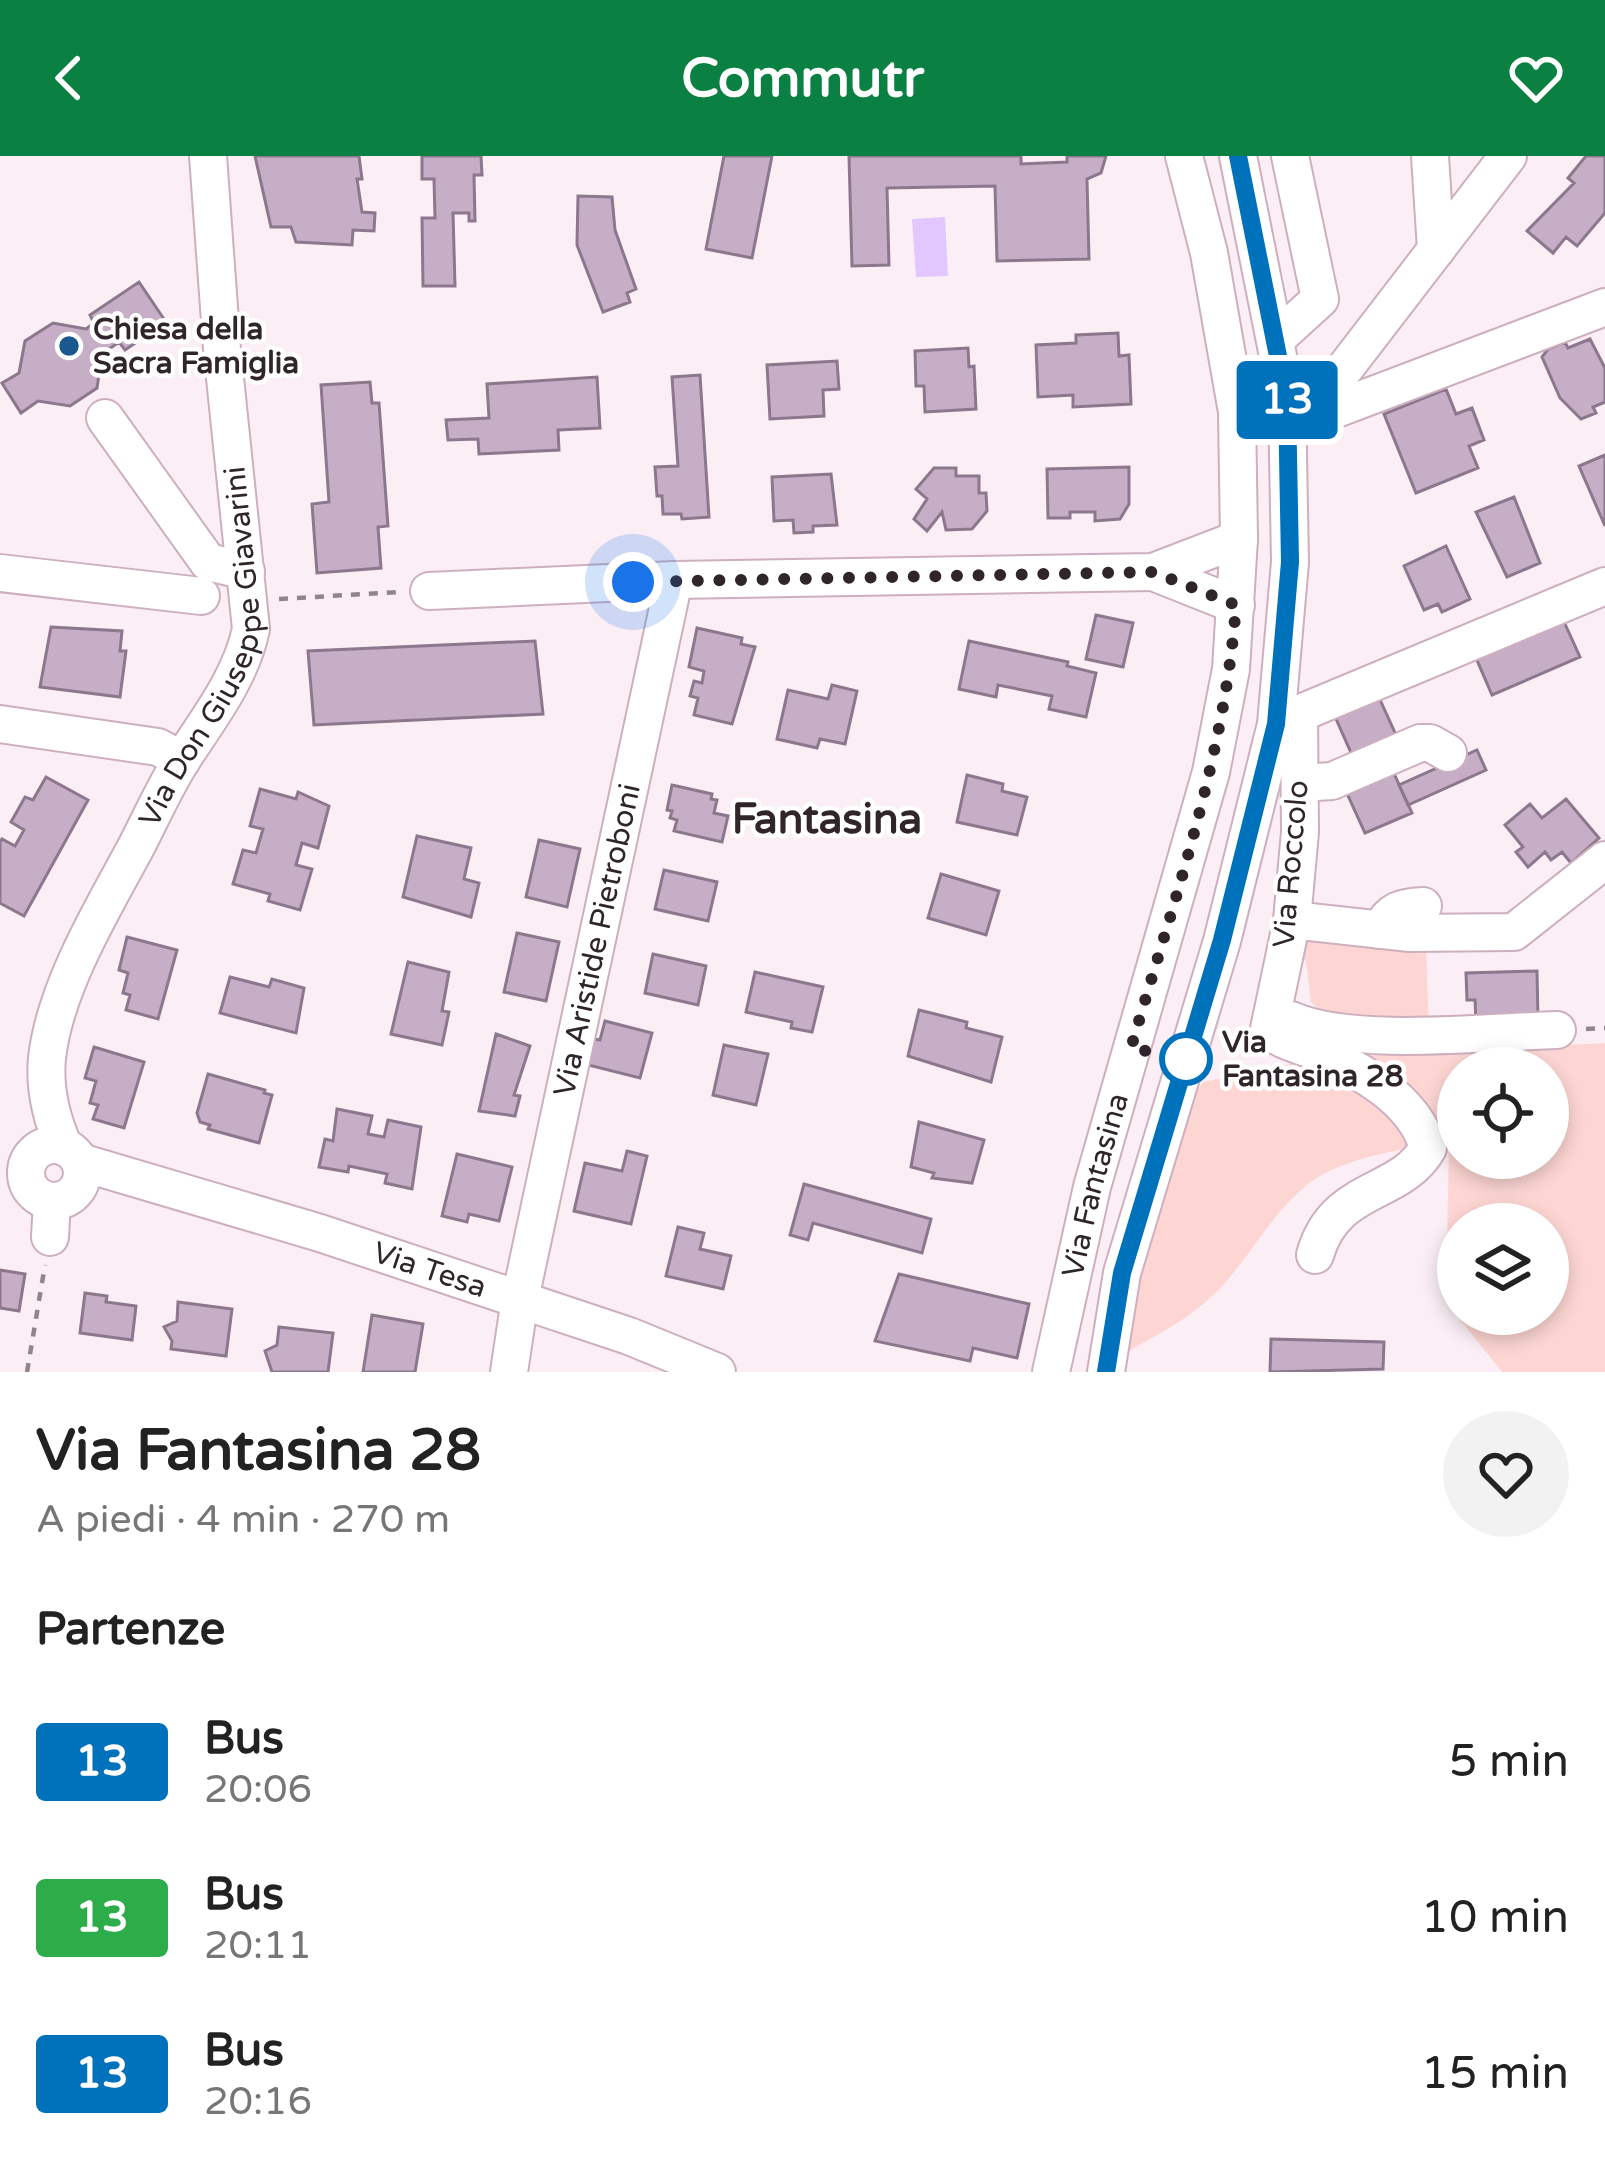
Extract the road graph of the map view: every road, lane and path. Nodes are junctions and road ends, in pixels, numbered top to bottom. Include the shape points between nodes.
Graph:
1 (208, 156) edge
2 (1184, 156) edge
3 (1238, 156) edge
4 (1290, 156) edge
5 (1430, 156) edge
6 (1508, 156) edge
7 (1436, 250) junction
8 (1605, 307) edge
9 (1275, 340) junction
10 (1287, 411) junction
11 (105, 418) dead end
12 (1239, 539) junction
13 (1153, 572) junction
14 (0, 573) edge
15 (674, 580) junction
16 (248, 585) junction
17 (1605, 586) edge
18 (429, 591) joint
19 (201, 596) dead end
20 (1236, 605) junction
21 (1287, 719) junction
22 (0, 724) edge
23 (1448, 753) dead end
24 (182, 760) junction
25 (1300, 783) junction
26 (1605, 860) edge
27 (1423, 906) dead end
28 (1292, 920) junction
29 (1380, 930) junction
30 (1271, 1011) junction
31 (1556, 1030) dead end
32 (43, 1175) edge
33 (1315, 1255) dead end
34 (520, 1299) junction
35 (28, 1372) edge
36 (509, 1372) edge
37 (717, 1372) edge
38 (1052, 1372) edge
39 (1106, 1372) edge

1 - 16 street, Via Don Giuseppe Giavarini
2 - 12 street, Via Fantasina via 1237,412
3 - 9 street
4 - 9 street via 1320,299
5 - 7 street
6 - 7 street
7 - 10 street via 1340,376
8 - 10 street via 1340,408
9 - 10 street
10 - 21 street
11 - 16 street via 208,562
12 - 13 street
12 - 20 street, Via Fantasina
13 - 15 street
13 - 20 street
14 - 19 street
15 - 18 street
15 - 34 street, Via Aristide Pietroboni
16 - 18 path
16 - 24 street, Via Don Giuseppe Giavarini via 247,651
17 - 21 street
20 - 38 street, Via Fantasina via 1211,772 1092,1187
21 - 25 street, Via Roccolo
21 - 39 street via 1122,1273
22 - 24 street via 158,746
23 - 25 street via 1420,743 1332,781
24 - 32 street, Via Don Giuseppe Giavarini via 85,944 53,1026
25 - 28 street, Via Roccolo
26 - 29 street via 1514,932
27 - 29 street via 1395,910
28 - 29 street
28 - 30 street, Via Roccolo
30 - 31 street via 1352,1035
30 - 33 street via 1273,1035 1402,1103 1428,1148 1418,1165 1351,1201 1328,1223
32 - 34 street, Via Tesa via 140,1182
32 - 35 path
34 - 36 street, Via Aristide Pietroboni
34 - 37 street, Via Tesa

